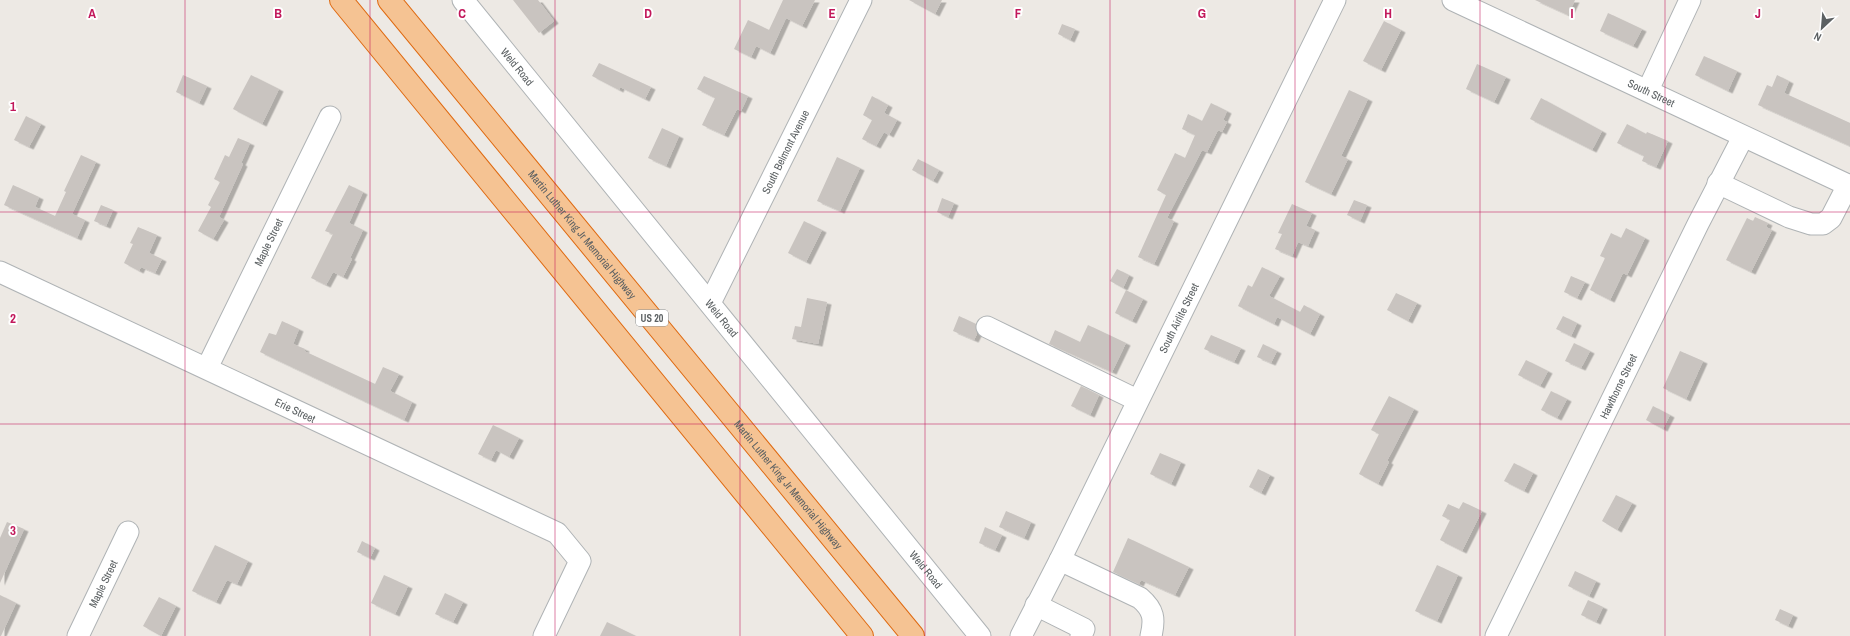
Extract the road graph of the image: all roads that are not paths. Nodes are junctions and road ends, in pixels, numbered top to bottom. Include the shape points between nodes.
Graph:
1 (341, 0) edge
2 (390, 0) edge
3 (463, 0) edge
4 (861, 0) edge
5 (1334, 0) edge
6 (1453, 0) edge
7 (1690, 0) edge
8 (1648, 90) junction
9 (330, 117) dead end
10 (1743, 137) junction
11 (1718, 183) junction
12 (1849, 186) edge
13 (0, 272) edge
14 (710, 303) junction
15 (987, 327) dead end
16 (207, 368) junction
17 (1137, 400) junction
18 (128, 532) dead end
19 (1060, 560) junction
20 (1036, 605) junction
21 (1088, 634) edge
22 (78, 636) edge
23 (544, 636) edge
24 (862, 636) edge
25 (913, 636) edge
26 (980, 636) edge
27 (1021, 636) edge
28 (1151, 636) edge
29 (1496, 636) edge

1 - 24 highway
2 - 25 highway, Martin Luther King Jr Memorial Highway / US 20
3 - 14 street, Weld Road
4 - 14 street, South Belmont Avenue
5 - 17 street, South Airlite Street
6 - 8 street, South Street
7 - 8 street
8 - 10 street, South Street
9 - 16 street, Maple Street
10 - 11 street, Hawthorne Street
10 - 12 street, South Street
11 - 12 street via 1789,217 1811,224 1823,224 1831,218
11 - 29 street, Hawthorne Street
13 - 16 street, Erie Street
14 - 26 street, Weld Road
15 - 17 street
16 - 23 street, Erie Street via 557,533 580,561
17 - 19 street, South Airlite Street
18 - 22 street, Maple Street
19 - 20 street, South Airlite Street
19 - 28 street via 1140,598 1153,614
20 - 21 street
20 - 27 street, South Airlite Street

